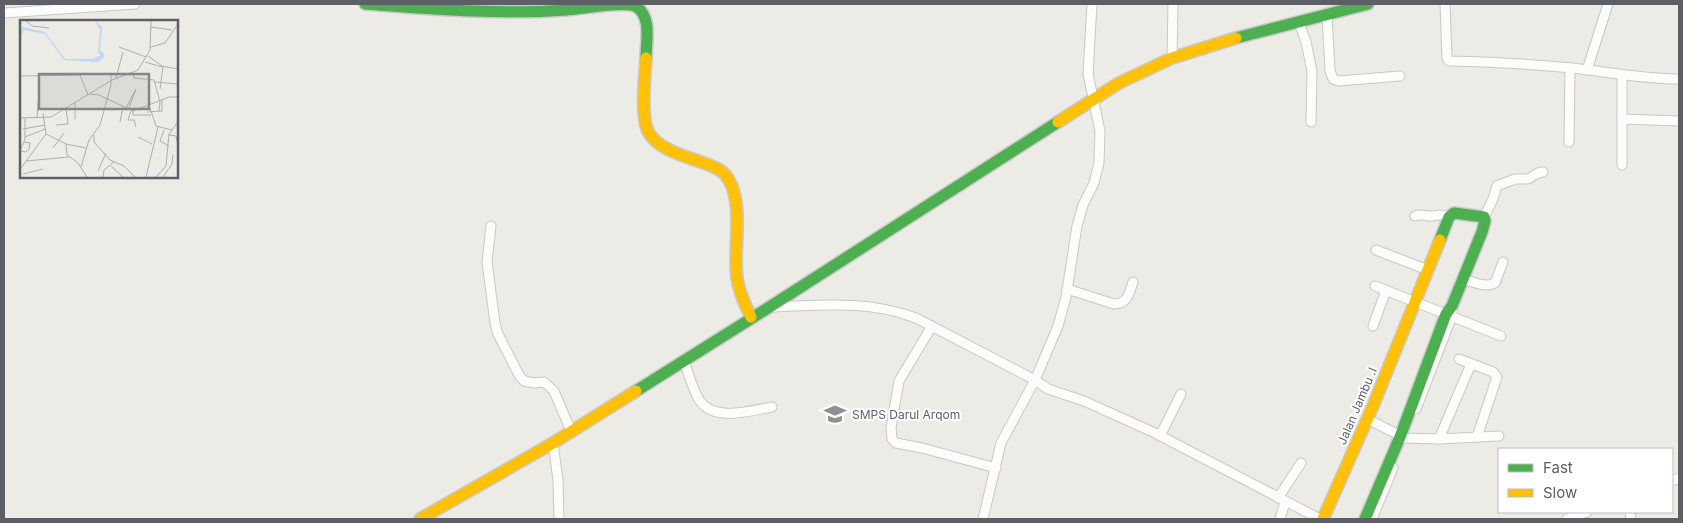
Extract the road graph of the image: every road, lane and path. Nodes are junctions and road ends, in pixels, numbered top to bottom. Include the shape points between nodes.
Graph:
1 (135, 4) edge
2 (365, 4) edge
3 (1092, 4) edge
4 (1173, 4) edge
5 (1368, 4) edge
6 (1445, 4) edge
7 (1608, 4) edge
8 (4, 13) edge
9 (1327, 15) junction
10 (1299, 22) junction
11 (1172, 58) junction
12 (1570, 68) junction
13 (1587, 70) junction
14 (1400, 76) dead end
15 (1622, 76) junction
16 (1679, 79) edge
17 (1094, 98) junction
18 (1622, 119) junction
19 (1679, 121) edge
20 (1311, 122) dead end
21 (1570, 142) dead end
22 (1622, 165) dead end
23 (1543, 172) dead end
24 (1415, 216) dead end
25 (1450, 217) junction
26 (1484, 218) junction
27 (492, 226) dead end
28 (1376, 250) dead end
29 (1503, 262) dead end
30 (1428, 270) junction
31 (1463, 279) junction
32 (1133, 282) dead end
33 (1375, 286) dead end
34 (1067, 289) junction
35 (1386, 290) junction
36 (1415, 302) junction
37 (768, 308) junction
38 (1450, 312) junction
39 (752, 317) junction
40 (932, 326) junction
41 (1373, 326) dead end
42 (1501, 336) dead end
43 (1459, 358) dead end
44 (684, 360) junction
45 (1472, 364) junction
46 (1035, 380) junction
47 (1181, 394) dead end
48 (772, 408) dead end
49 (1367, 419) junction
50 (571, 431) junction
51 (1160, 436) junction
52 (1499, 436) dead end
53 (1477, 437) junction
54 (1402, 438) junction
55 (1439, 439) junction
56 (553, 443) junction
57 (1301, 463) dead end
58 (996, 468) junction
59 (1380, 490) junction
60 (1281, 500) junction
61 (1584, 513) edge
62 (420, 519) edge
63 (559, 519) edge
64 (983, 519) edge
65 (1280, 519) edge
66 (1321, 519) edge
67 (1365, 519) edge
68 (1372, 519) edge
69 (1567, 519) edge

1 - 8 street
2 - 39 street via 501,12 575,10 623,4 639,8 647,24 646,126 649,134 665,147 717,168 729,180 736,206 738,284
3 - 17 street via 1088,74
4 - 11 street
5 - 9 street
6 - 12 street via 1449,61
7 - 13 street
9 - 10 street
9 - 14 street via 1333,79
10 - 11 street
10 - 20 street via 1312,71
11 - 17 street
12 - 13 street
12 - 21 street
13 - 15 street
15 - 16 street
15 - 18 street
17 - 34 street via 1100,131 1100,164 1077,226
17 - 37 street
18 - 19 street
18 - 22 street
23 - 26 street via 1496,186
24 - 25 street via 1442,214
25 - 26 street via 1454,213
25 - 30 street, Jalan Jambu .I
26 - 31 street via 1484,227
27 - 50 street via 487,262 498,334 524,381 544,382 554,391
28 - 30 street
29 - 31 street via 1492,286
30 - 36 street, Jalan Jambu .I
31 - 38 street
32 - 34 street via 1126,300 1120,304
33 - 35 street
34 - 46 street via 1058,326
35 - 36 street
35 - 41 street
36 - 38 street
36 - 49 street, Jalan Jambu .I
37 - 39 street
37 - 40 street via 869,306 899,312
38 - 42 street
38 - 54 street
39 - 44 street
40 - 46 street
40 - 58 street via 899,381 892,439 896,443
43 - 45 street
44 - 48 street via 698,398 709,408 730,414
44 - 50 street
45 - 53 street via 1494,372 1497,377
45 - 55 street
46 - 51 street via 1048,389 1084,401
46 - 58 street via 1001,443
47 - 51 street
49 - 54 street
49 - 66 street, Jalan Jambu .I
50 - 56 street
51 - 60 street
52 - 53 street
53 - 55 street
54 - 55 street
54 - 59 street
56 - 62 street
56 - 63 street
57 - 60 street
58 - 64 street
59 - 67 street
59 - 68 street
60 - 65 street
60 - 66 street
61 - 69 street

